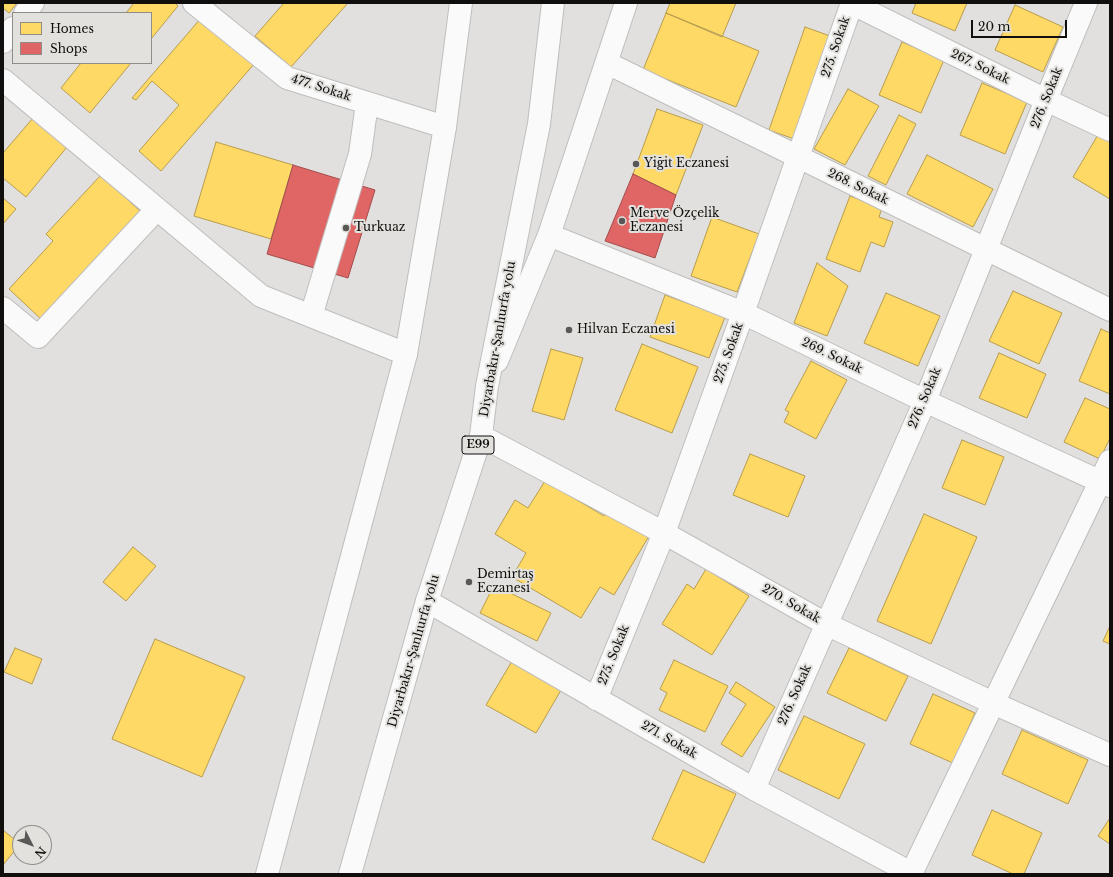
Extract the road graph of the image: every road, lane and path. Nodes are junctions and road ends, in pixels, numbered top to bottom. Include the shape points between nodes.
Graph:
1 (33, 3) edge
2 (194, 3) edge
3 (553, 3) edge
4 (626, 3) edge
5 (852, 3) edge
6 (1086, 3) edge
7 (457, 6) edge
8 (25, 12) edge
9 (607, 63) junction
10 (3, 80) edge
11 (1046, 100) junction
12 (367, 103) junction
13 (445, 126) junction
14 (1110, 130) edge
15 (798, 157) junction
16 (157, 209) junction
17 (549, 235) junction
18 (985, 249) junction
19 (3, 308) edge
20 (1110, 310) edge
21 (744, 313) junction
22 (311, 316) junction
23 (406, 354) junction
24 (487, 386) junction
25 (925, 401) junction
26 (481, 436) junction
27 (1110, 461) edge
28 (1105, 483) edge
29 (664, 533) junction
30 (428, 601) junction
31 (826, 624) junction
32 (596, 699) junction
33 (994, 703) junction
34 (1110, 755) edge
35 (754, 789) junction
36 (267, 874) edge
37 (350, 874) edge
38 (912, 874) edge

1 - 8 main road
2 - 12 main road, 477. Sokak via 287,78
3 - 24 main road, Diyarbakır-Şanlıurfa yolu / E99 via 539,124
4 - 9 main road
5 - 11 main road, 267. Sokak
5 - 15 main road, 275. Sokak
6 - 11 main road, 276. Sokak
7 - 13 main road
9 - 15 main road, 268. Sokak
9 - 17 main road
10 - 16 main road
11 - 14 main road, 267. Sokak
11 - 18 main road, 276. Sokak
12 - 13 main road, 477. Sokak
12 - 22 main road via 360,154
13 - 23 main road
15 - 18 main road, 268. Sokak
15 - 21 main road, 275. Sokak
16 - 19 main road via 38,337
16 - 22 main road via 260,296
17 - 21 main road, 269. Sokak
17 - 24 main road
18 - 20 main road, 268. Sokak
18 - 25 main road, 276. Sokak
21 - 25 main road, 269. Sokak
21 - 29 main road, 275. Sokak
22 - 23 main road
23 - 36 main road
24 - 26 main road, Diyarbakır-Şanlıurfa yolu / E99
25 - 28 main road, 269. Sokak
25 - 31 main road, 276. Sokak
26 - 29 main road, 270. Sokak
26 - 30 main road, Diyarbakır-Şanlıurfa yolu / E99
27 - 28 main road
28 - 33 main road
29 - 31 main road, 270. Sokak
29 - 32 main road, 275. Sokak
30 - 32 main road, 271. Sokak
30 - 37 main road, Diyarbakır-Şanlıurfa yolu / E99
31 - 33 main road, 270. Sokak
31 - 35 main road, 276. Sokak
32 - 35 main road, 271. Sokak
33 - 34 main road, 270. Sokak
33 - 38 main road
35 - 38 main road, 271. Sokak

